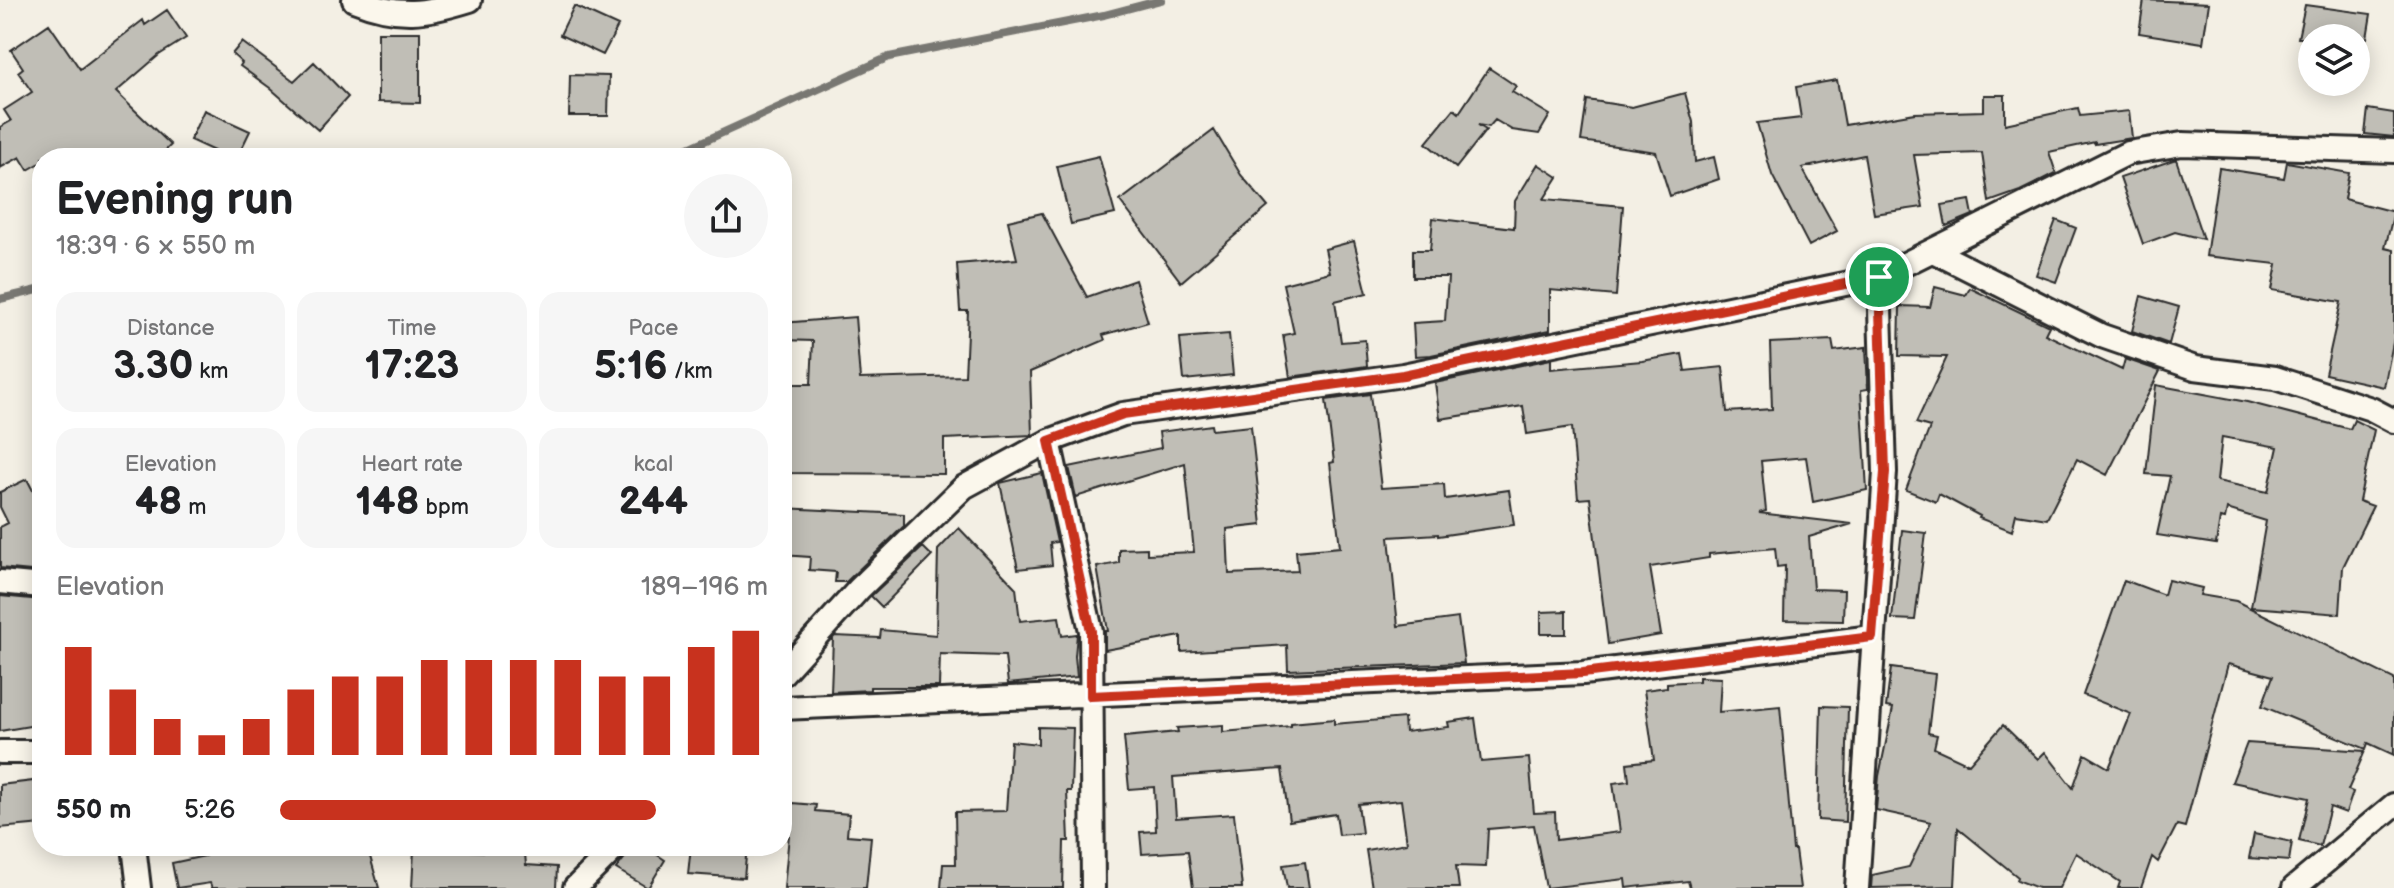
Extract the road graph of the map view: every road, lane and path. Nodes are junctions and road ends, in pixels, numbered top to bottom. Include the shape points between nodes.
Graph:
1 (354, 0) edge
2 (470, 0) edge
3 (2394, 151) edge
4 (1933, 251) junction
5 (1879, 277) junction
6 (2394, 421) edge
7 (1049, 441) junction
8 (0, 582) edge
9 (32, 585) edge
10 (1872, 637) junction
11 (792, 663) edge
12 (1091, 696) junction
13 (792, 708) edge
14 (0, 752) edge
15 (32, 752) edge
16 (2394, 805) edge
17 (135, 856) edge
18 (607, 856) edge
19 (139, 888) edge
20 (575, 888) edge
21 (1093, 888) edge
22 (1857, 888) edge
23 (2294, 888) edge

1 - 2 street via 381,11 430,12
3 - 4 street via 2182,144 2128,153
4 - 5 street
4 - 6 street via 2102,336 2195,368 2275,378
5 - 7 street via 1403,375 1123,414
5 - 10 street via 1885,472
7 - 11 street via 964,487
7 - 12 street via 1091,631
8 - 9 street
10 - 12 street via 1583,673
10 - 22 street
12 - 13 street
12 - 21 street
14 - 15 street
16 - 23 street
17 - 19 street
18 - 20 street

